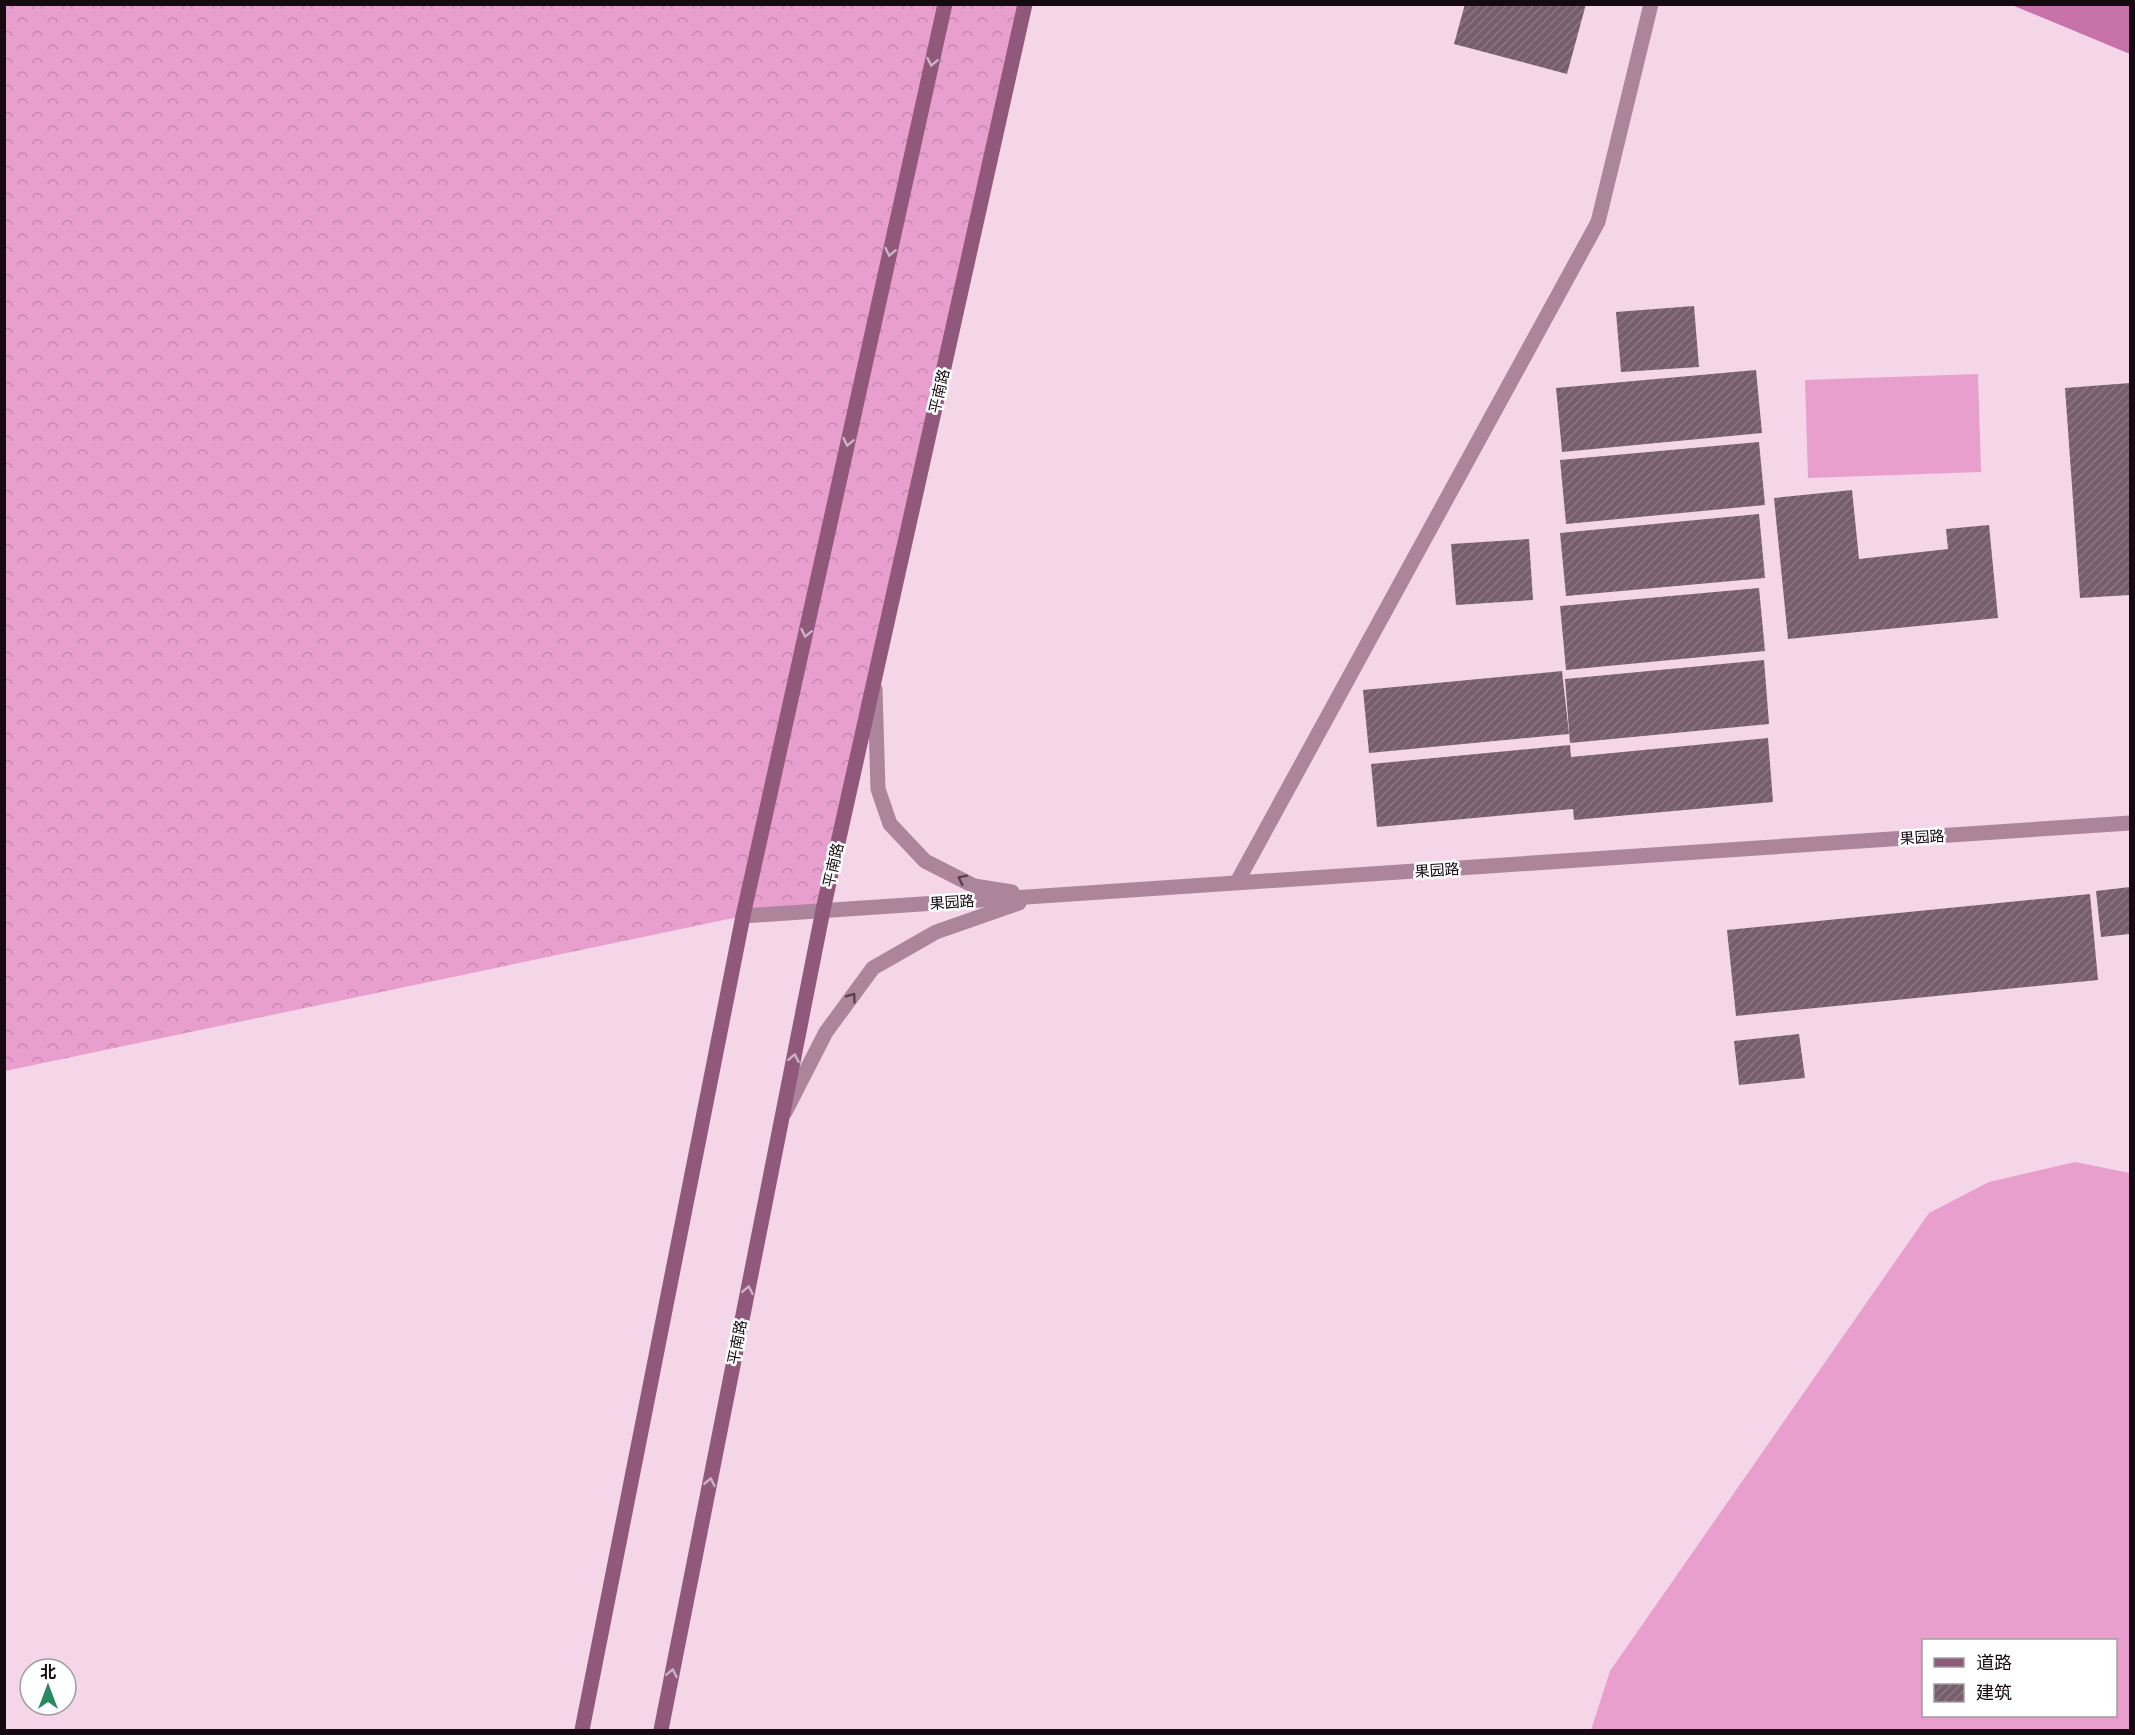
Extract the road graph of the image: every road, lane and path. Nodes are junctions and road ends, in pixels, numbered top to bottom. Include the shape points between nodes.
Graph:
1 (945, 4) edge
2 (1025, 4) edge
3 (1651, 4) edge
4 (875, 677) junction
5 (2130, 823) edge
6 (1237, 882) junction
7 (1039, 896) junction
8 (823, 910) junction
9 (743, 916) junction
10 (781, 1120) junction
11 (582, 1731) edge
12 (661, 1731) edge

1 -> 9 main road
2 - 4 main road, 平南路
3 - 6 street via 1598,222
7 -> 4 street via 974,886 925,861 890,824 878,789
4 - 8 main road, 平南路
5 - 6 street, 果园路
6 - 7 street, 果园路
7 - 8 street, 果园路
10 -> 7 street via 826,1032 873,968 936,932
8 - 9 street, 果园路
10 -> 8 main road, 平南路
9 - 11 main road
12 -> 10 main road, 平南路

